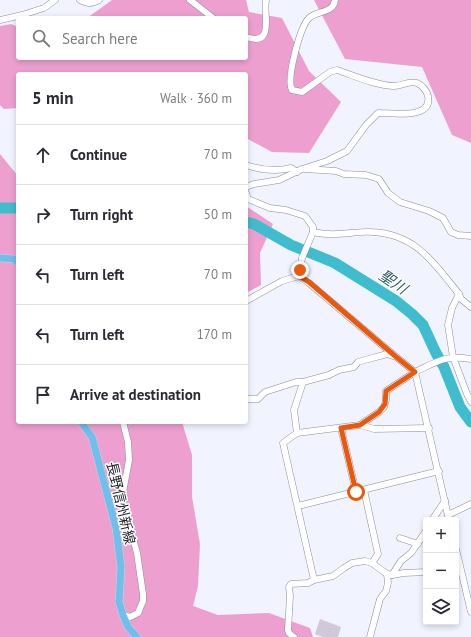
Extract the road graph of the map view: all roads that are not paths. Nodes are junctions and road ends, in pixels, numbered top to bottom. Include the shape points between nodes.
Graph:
1 (54, 0) edge
2 (80, 0) edge
3 (99, 0) edge
4 (190, 0) edge
5 (266, 0) edge
6 (335, 0) edge
7 (16, 16) edge
8 (18, 16) edge
9 (210, 16) edge
10 (0, 20) edge
11 (248, 37) edge
12 (248, 166) edge
13 (299, 170) junction
14 (248, 186) edge
15 (248, 199) edge
16 (313, 232) junction
17 (471, 236) edge
18 (0, 258) edge
19 (16, 262) edge
20 (299, 276) junction
21 (459, 294) junction
22 (248, 300) edge
23 (471, 307) edge
24 (395, 356) junction
25 (450, 357) junction
26 (471, 359) edge
27 (415, 372) junction
28 (303, 382) junction
29 (248, 399) edge
30 (471, 402) edge
31 (83, 424) edge
32 (124, 424) edge
33 (360, 425) junction
34 (341, 428) junction
35 (429, 428) junction
36 (297, 433) junction
37 (439, 471) junction
38 (364, 490) junction
39 (356, 492) junction
40 (445, 502) junction
41 (471, 504) edge
42 (298, 506) junction
43 (434, 517) edge
44 (449, 517) edge
45 (423, 536) edge
46 (400, 538) dead end
47 (418, 544) junction
48 (372, 563) junction
49 (423, 572) edge
50 (459, 572) edge
51 (390, 574) junction
52 (314, 580) junction
53 (471, 612) edge
54 (123, 615) junction
55 (137, 637) edge
56 (294, 637) edge
57 (370, 637) edge

1 - 8 street via 44,8
2 - 3 street via 92,4
4 - 9 street
5 - 11 street via 264,36 257,39
6 - 13 street via 331,9 308,19 301,32 290,77 292,90 302,92 330,72 337,70 395,87 410,82 417,83 426,91 428,103 422,111 413,114 378,113 347,151
7 - 10 street
12 - 13 street via 260,170
13 - 14 street via 279,180
13 - 17 street via 366,175 379,180 388,193 400,202 443,218 451,232
15 - 16 street via 270,208 305,216 313,227
16 - 20 street via 302,258
16 - 21 street via 372,232 392,235 421,250
18 - 19 main road
20 - 22 street via 282,281
20 - 24 street
21 - 23 street
21 - 25 street via 448,325
24 - 27 street
24 - 28 street via 387,354 365,360 358,362 354,367
25 - 26 street
25 - 27 street
25 - 30 street
27 - 33 street via 386,391 384,407
27 - 35 street
28 - 29 street via 265,392 258,400
28 - 36 street via 294,410
31 - 54 main road, 長野信州新線 via 92,437 116,528 121,567 119,602
32 - 54 street via 129,460 122,498 138,559 143,601 138,613
33 - 34 street
33 - 35 street via 374,429
34 - 36 street
34 - 39 street
35 - 37 street
36 - 42 street via 283,443
37 - 38 street
37 - 40 street
38 - 39 street
38 - 48 street via 378,554
39 - 42 street
40 - 43 street
40 - 44 street
41 - 44 street
42 - 52 street
45 - 47 street
46 - 47 street
47 - 51 street
48 - 51 street
48 - 52 street via 352,563 333,576
49 - 51 street
50 - 53 street
51 - 57 street
52 - 56 street via 291,584 289,587 288,630
54 - 55 main road, 長野信州新線 via 128,627

